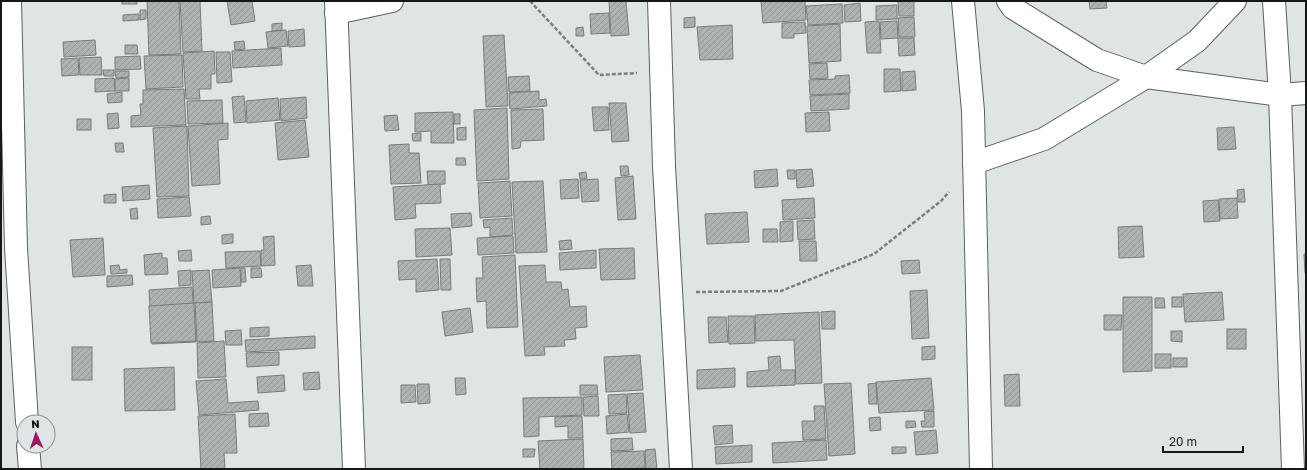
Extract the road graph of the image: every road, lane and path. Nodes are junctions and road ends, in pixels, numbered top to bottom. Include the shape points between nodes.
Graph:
1 (10, 1) edge
2 (392, 1) edge
3 (530, 1) edge
4 (659, 1) edge
5 (963, 1) edge
6 (1008, 1) edge
7 (1235, 1) edge
8 (1274, 1) edge
9 (336, 7) edge
10 (662, 71) junction
11 (1146, 77) junction
12 (1306, 93) edge
13 (1280, 94) junction
14 (974, 163) junction
15 (671, 293) junction
16 (26, 414) edge
17 (29, 454) edge
18 (30, 469) edge
19 (354, 469) edge
20 (681, 469) edge
21 (981, 469) edge
22 (1293, 469) edge

1 - 16 street via 16,248
2 - 9 street
3 - 10 path via 599,75
4 - 10 street
5 - 14 street via 973,111
6 - 11 street via 1013,8 1097,60
7 - 11 street via 1197,41
8 - 13 street
9 - 19 street
10 - 15 street
11 - 13 street
11 - 14 street via 1044,139
12 - 13 street
13 - 22 street
14 - 15 path via 942,200 874,254 781,291
14 - 21 street
15 - 20 street
17 - 18 street

